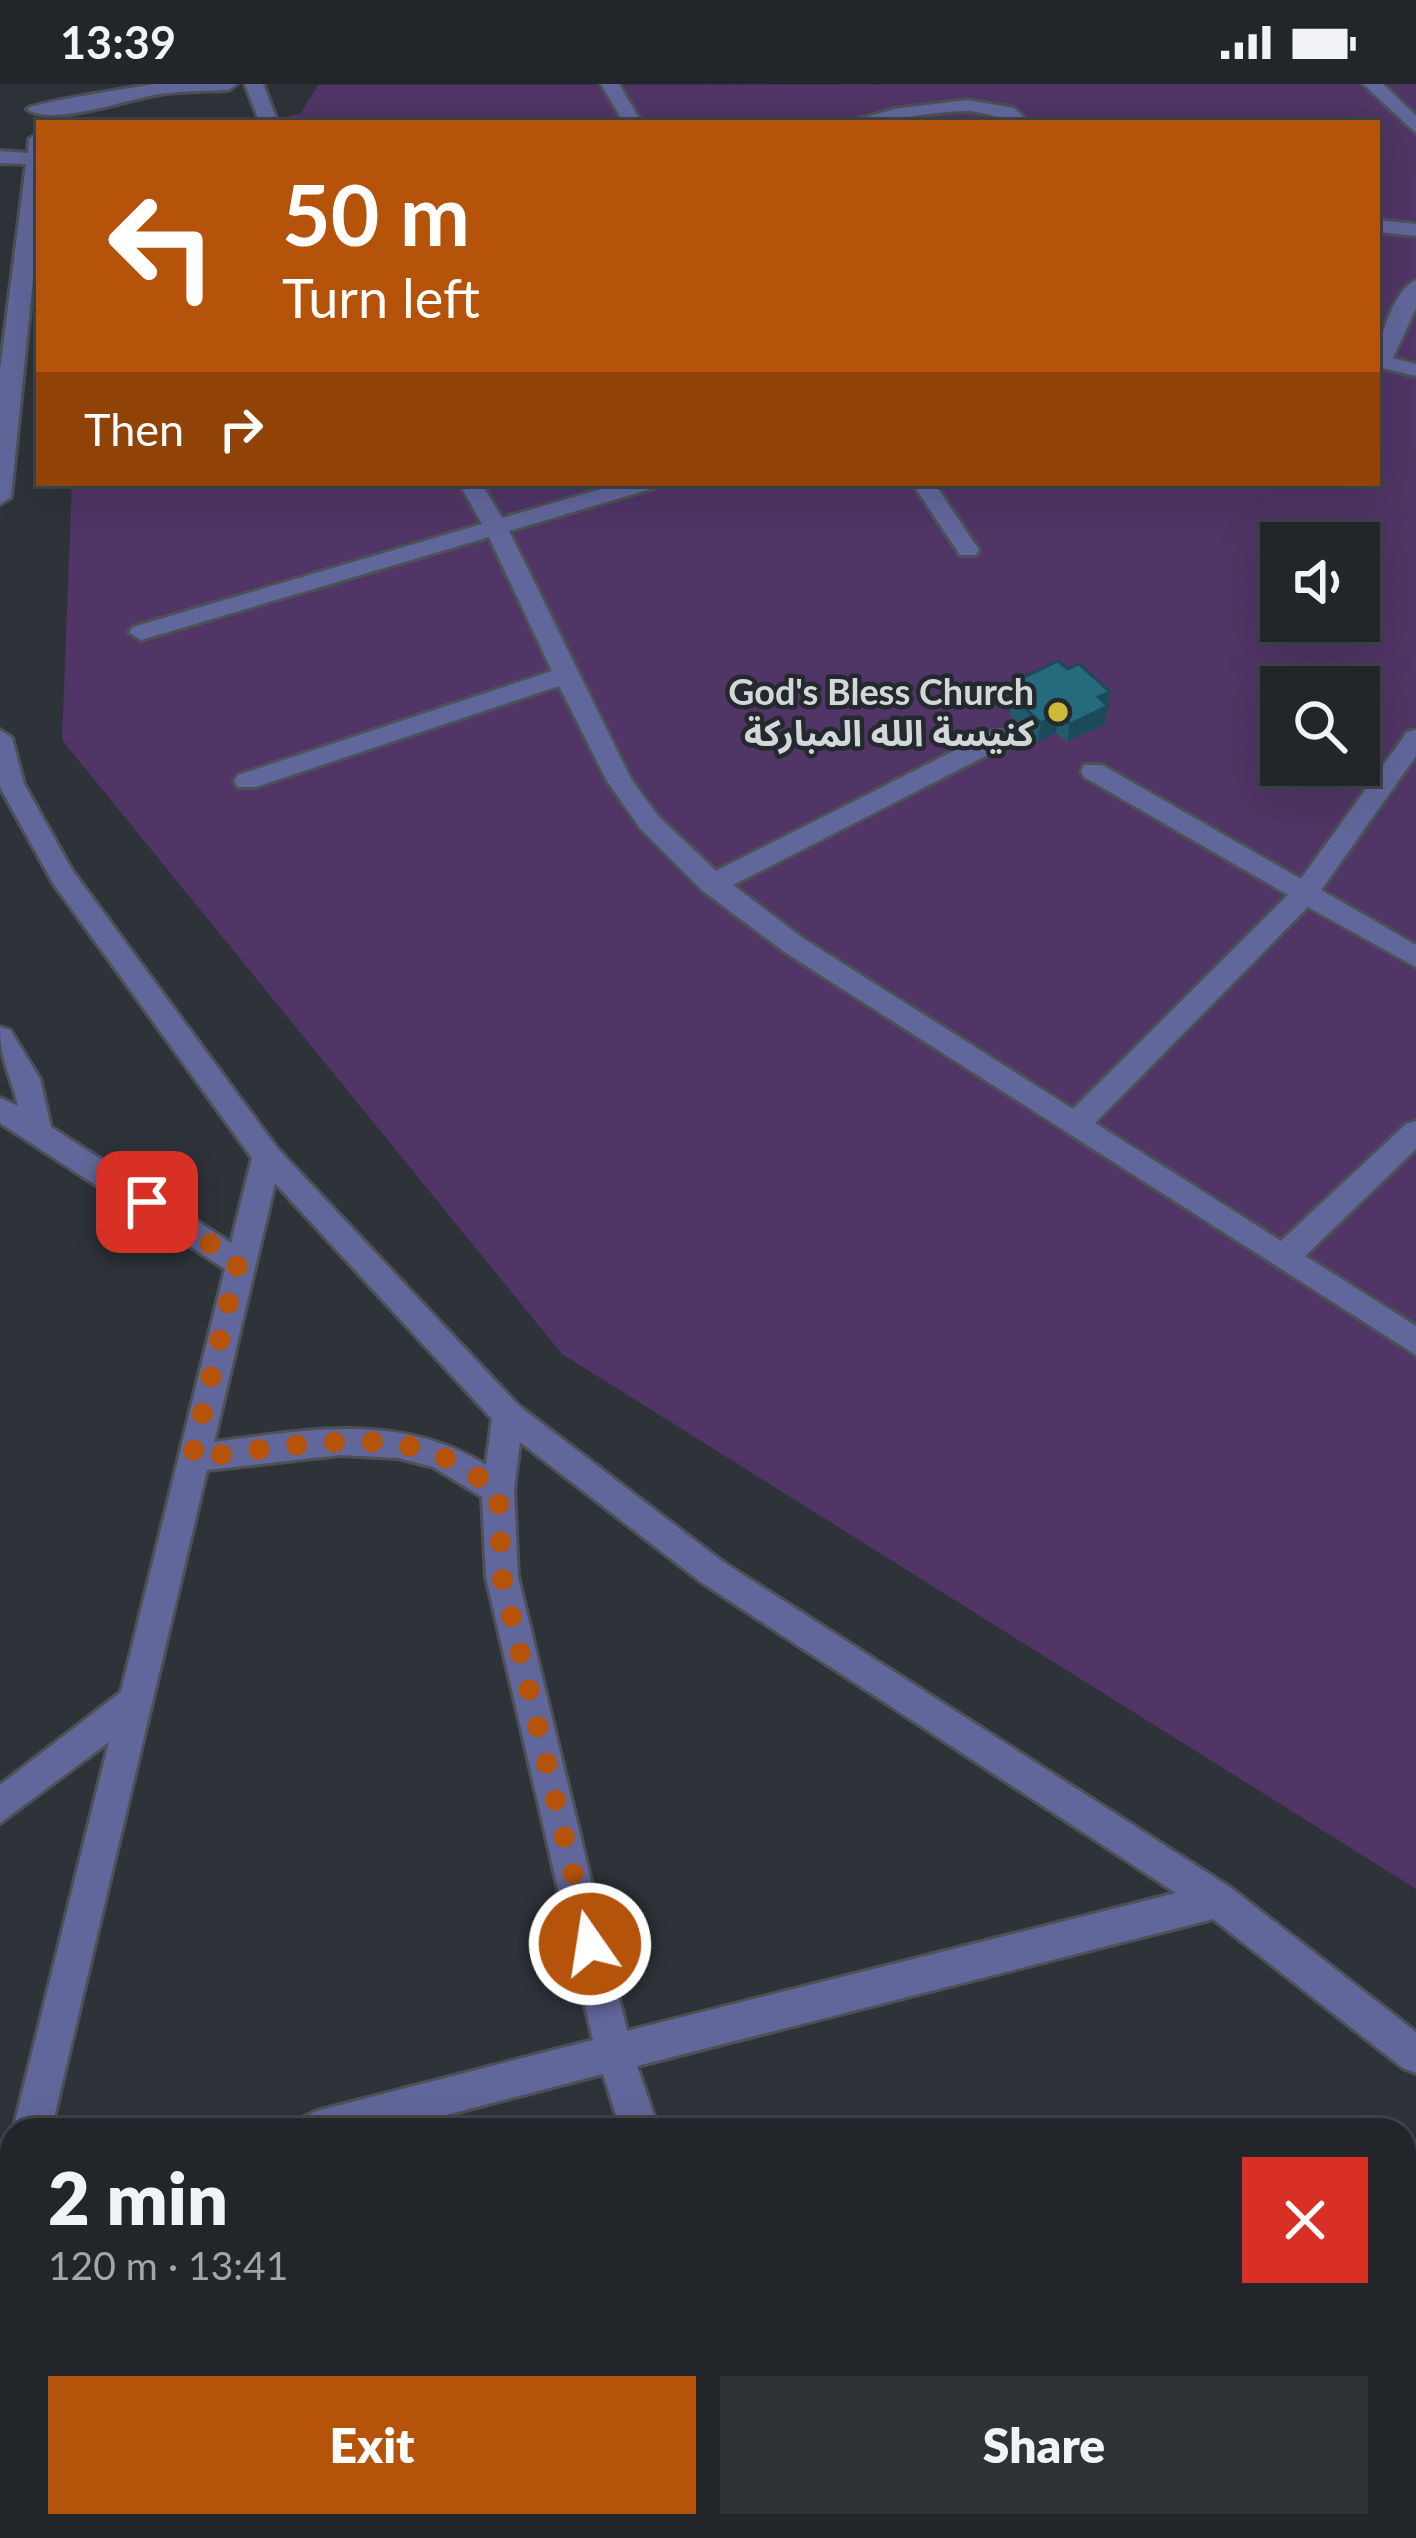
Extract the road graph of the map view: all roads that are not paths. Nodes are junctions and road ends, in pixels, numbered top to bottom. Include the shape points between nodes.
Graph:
1 (36, 84) edge
2 (74, 84) edge
3 (228, 84) edge
4 (254, 84) edge
5 (610, 84) edge
6 (976, 84) edge
7 (1372, 84) edge
8 (157, 86) edge
9 (961, 104) junction
10 (48, 114) edge
11 (267, 120) edge
12 (631, 120) edge
13 (872, 120) edge
14 (1017, 120) edge
15 (1416, 127) edge
16 (36, 146) edge
17 (0, 157) edge
18 (36, 161) edge
19 (1380, 226) edge
20 (1416, 230) edge
21 (1416, 286) edge
22 (1380, 303) edge
23 (1411, 309) edge
24 (1380, 360) edge
25 (1380, 362) edge
26 (1416, 370) edge
27 (472, 486) edge
28 (636, 486) edge
29 (924, 486) edge
30 (0, 497) edge
31 (498, 528) junction
32 (968, 550) dead end
33 (141, 632) dead end
34 (563, 676) junction
35 (1002, 736) dead end
36 (1416, 737) edge
37 (0, 739) edge
38 (1093, 771) dead end
39 (247, 782) dead end
40 (712, 884) junction
41 (1304, 895) junction
42 (1416, 957) edge
43 (0, 1036) edge
44 (0, 1109) edge
45 (1074, 1126) junction
46 (1416, 1132) edge
47 (38, 1133) junction
48 (267, 1156) junction
49 (1283, 1258) junction
50 (238, 1262) junction
51 (1416, 1342) edge
52 (508, 1414) junction
53 (192, 1458) junction
54 (498, 1490) junction
55 (134, 1702) junction
56 (0, 1806) edge
57 (1218, 1900) junction
58 (614, 2053) junction
59 (1416, 2055) edge
60 (35, 2118) edge
61 (363, 2118) edge
62 (636, 2118) edge

1 - 10 street
2 - 10 street
3 - 8 street
4 - 11 street
5 - 12 street
6 - 9 street
7 - 15 street
8 - 10 street
9 - 13 street
9 - 14 street
16 - 17 street
18 - 30 street
19 - 20 street
21 - 23 street
22 - 23 street
23 - 24 street
25 - 26 street
27 - 31 street
28 - 31 street
29 - 32 street
31 - 33 street
31 - 34 street
34 - 39 street
34 - 40 street via 647,820
35 - 40 street
36 - 41 street
37 - 48 street via 11,784 62,876
38 - 41 street
40 - 45 street
41 - 42 street
41 - 45 street
43 - 47 street via 26,1079
44 - 47 street
45 - 49 street
46 - 49 street
47 - 50 street
48 - 50 street
48 - 52 street
49 - 51 street
50 - 53 street
52 - 54 street
52 - 57 street via 712,1572
53 - 54 street via 347,1443 420,1448
53 - 55 street
54 - 58 street via 502,1577
55 - 56 street
55 - 60 street
57 - 58 street
57 - 59 street
58 - 61 street
58 - 62 street

